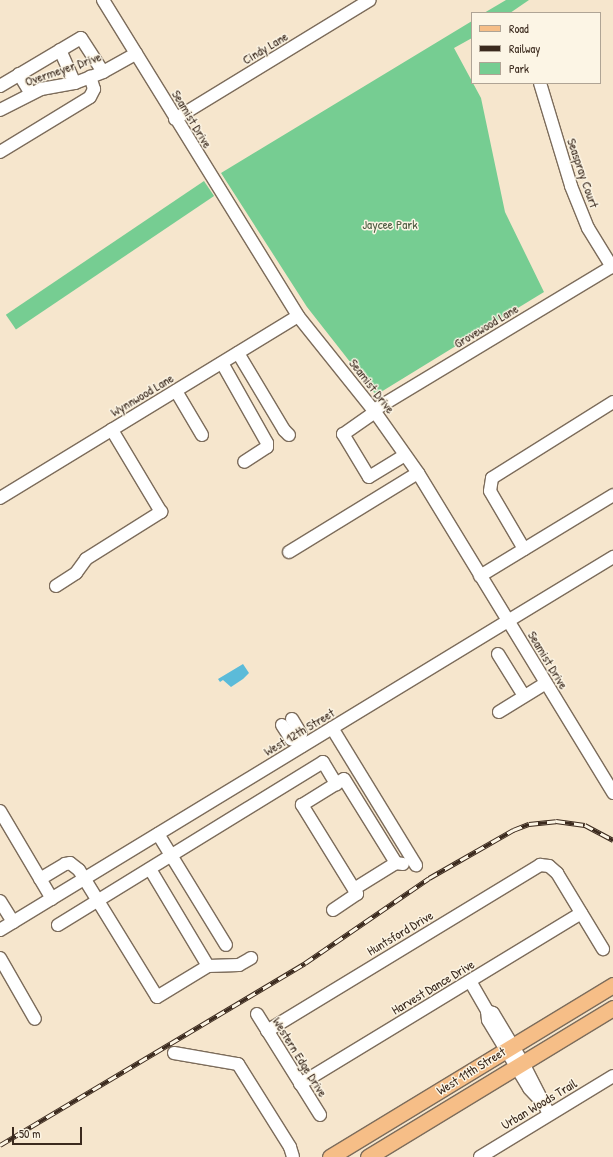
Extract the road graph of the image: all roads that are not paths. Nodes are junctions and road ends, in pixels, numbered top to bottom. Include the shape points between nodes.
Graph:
1 (104, 0) edge
2 (370, 0) edge
3 (60, 50) junction
4 (136, 54) junction
5 (103, 72) junction
6 (19, 74) junction
7 (90, 77) junction
8 (75, 83) junction
9 (540, 84) edge
10 (0, 86) edge
11 (30, 94) junction
12 (0, 110) edge
13 (175, 119) junction
14 (0, 152) edge
15 (613, 267) edge
16 (298, 316) junction
17 (238, 353) junction
18 (222, 363) junction
19 (176, 391) junction
20 (613, 402) edge
21 (374, 411) junction
22 (112, 430) junction
23 (202, 435) dead end
24 (289, 435) dead end
25 (405, 455) junction
26 (244, 462) dead end
27 (418, 473) junction
28 (613, 495) edge
29 (0, 498) edge
30 (524, 549) junction
31 (289, 552) dead end
32 (613, 557) edge
33 (480, 576) junction
34 (56, 586) dead end
35 (508, 621) junction
36 (498, 654) dead end
37 (546, 683) junction
38 (524, 696) junction
39 (499, 712) dead end
40 (287, 722) dead end
41 (332, 728) junction
42 (300, 744) junction
43 (336, 784) junction
44 (367, 785) junction
45 (613, 793) edge
46 (353, 794) junction
47 (0, 811) edge
48 (158, 834) junction
49 (171, 856) junction
50 (396, 863) junction
51 (150, 869) junction
52 (85, 878) junction
53 (40, 879) junction
54 (354, 889) junction
55 (52, 899) junction
56 (98, 900) junction
57 (0, 901) edge
58 (333, 910) dead end
59 (581, 913) junction
60 (13, 922) junction
61 (58, 925) dead end
62 (0, 930) edge
63 (226, 945) dead end
64 (603, 949) dead end
65 (0, 958) edge
66 (251, 958) dead end
67 (208, 966) junction
68 (470, 981) junction
69 (612, 988) edge
70 (613, 1008) edge
71 (257, 1014) dead end
72 (35, 1020) dead end
73 (267, 1031) junction
74 (174, 1053) dead end
75 (514, 1056) junction
76 (613, 1076) edge
77 (300, 1084) junction
78 (549, 1114) junction
79 (320, 1115) dead end
80 (363, 1138) junction
81 (370, 1156) edge
82 (293, 1157) edge
83 (330, 1157) edge
84 (480, 1157) edge

1 - 4 street, Seamist Drive
2 - 13 street, Cindy Lane
3 - 5 street via 81,38
3 - 6 street
3 - 8 street
4 - 5 street, Overmeyer Drive
4 - 13 street, Seamist Drive
5 - 7 street, Overmeyer Drive
6 - 10 street
6 - 11 street
7 - 8 street, Overmeyer Drive
7 - 14 street via 94,89 90,97
8 - 11 street, Overmeyer Drive via 41,89
9 - 15 street, Seaspray Court via 571,186 588,228
11 - 12 street, Overmeyer Drive
13 - 16 street, Seamist Drive
15 - 21 street, Grovewood Lane
16 - 17 street, Wynnwood Lane
16 - 21 street, Seamist Drive
17 - 18 street, Wynnwood Lane
17 - 24 street
18 - 19 street, Wynnwood Lane
18 - 26 street via 267,443 267,447
19 - 22 street, Wynnwood Lane
19 - 23 street
20 - 30 street via 492,478 490,491
21 - 25 street, Seamist Drive
21 - 25 street, Grovewood Lane via 342,434 369,477
22 - 29 street, Wynnwood Lane
22 - 34 street via 161,512 86,559 76,572
25 - 27 street, Seamist Drive
27 - 31 street
27 - 33 street, Seamist Drive
28 - 30 street
30 - 33 street
32 - 35 street, West 12th Street
33 - 35 street, Seamist Drive
35 - 37 street, Seamist Drive
35 - 41 street, West 12th Street
36 - 38 street
37 - 38 street
37 - 45 street, Seamist Drive
38 - 39 street
40 - 42 street via 301,734
41 - 42 street, West 12th Street
41 - 44 street
42 - 48 street, West 12th Street
43 - 46 street via 344,779
43 - 49 street via 323,762
43 - 54 street via 302,805
44 - 46 street
44 - 50 street via 416,864
46 - 50 street
47 - 53 street
48 - 49 street
48 - 52 street, West 12th Street
49 - 51 street
49 - 63 street
50 - 54 street
51 - 56 street
51 - 67 street
52 - 53 street via 70,864
52 - 55 street, West 12th Street
52 - 56 street
53 - 55 street
54 - 58 street via 357,894
55 - 60 street, West 12th Street
56 - 61 street
56 - 67 street via 157,997
57 - 60 street
59 - 64 street
59 - 68 street, Harvest Dance Drive
59 - 73 street, Huntsford Drive via 557,874 549,866 535,867
60 - 62 street, West 12th Street
65 - 72 street
66 - 67 street via 239,965
68 - 75 street via 487,1011 493,1013
68 - 77 street, Harvest Dance Drive
69 - 75 main road, West 11th Street
70 - 75 main road, West 11th Street
71 - 73 street, Western Edge Drive
73 - 77 street, Western Edge Drive
74 - 82 street via 238,1064 290,1147
75 - 78 street via 534,1095
75 - 80 main road, West 11th Street
75 - 81 main road, West 11th Street
76 - 78 street, Urban Woods Trail
77 - 79 street, Western Edge Drive
78 - 84 street, Urban Woods Trail
80 - 81 main road
80 - 83 main road, West 11th Street

